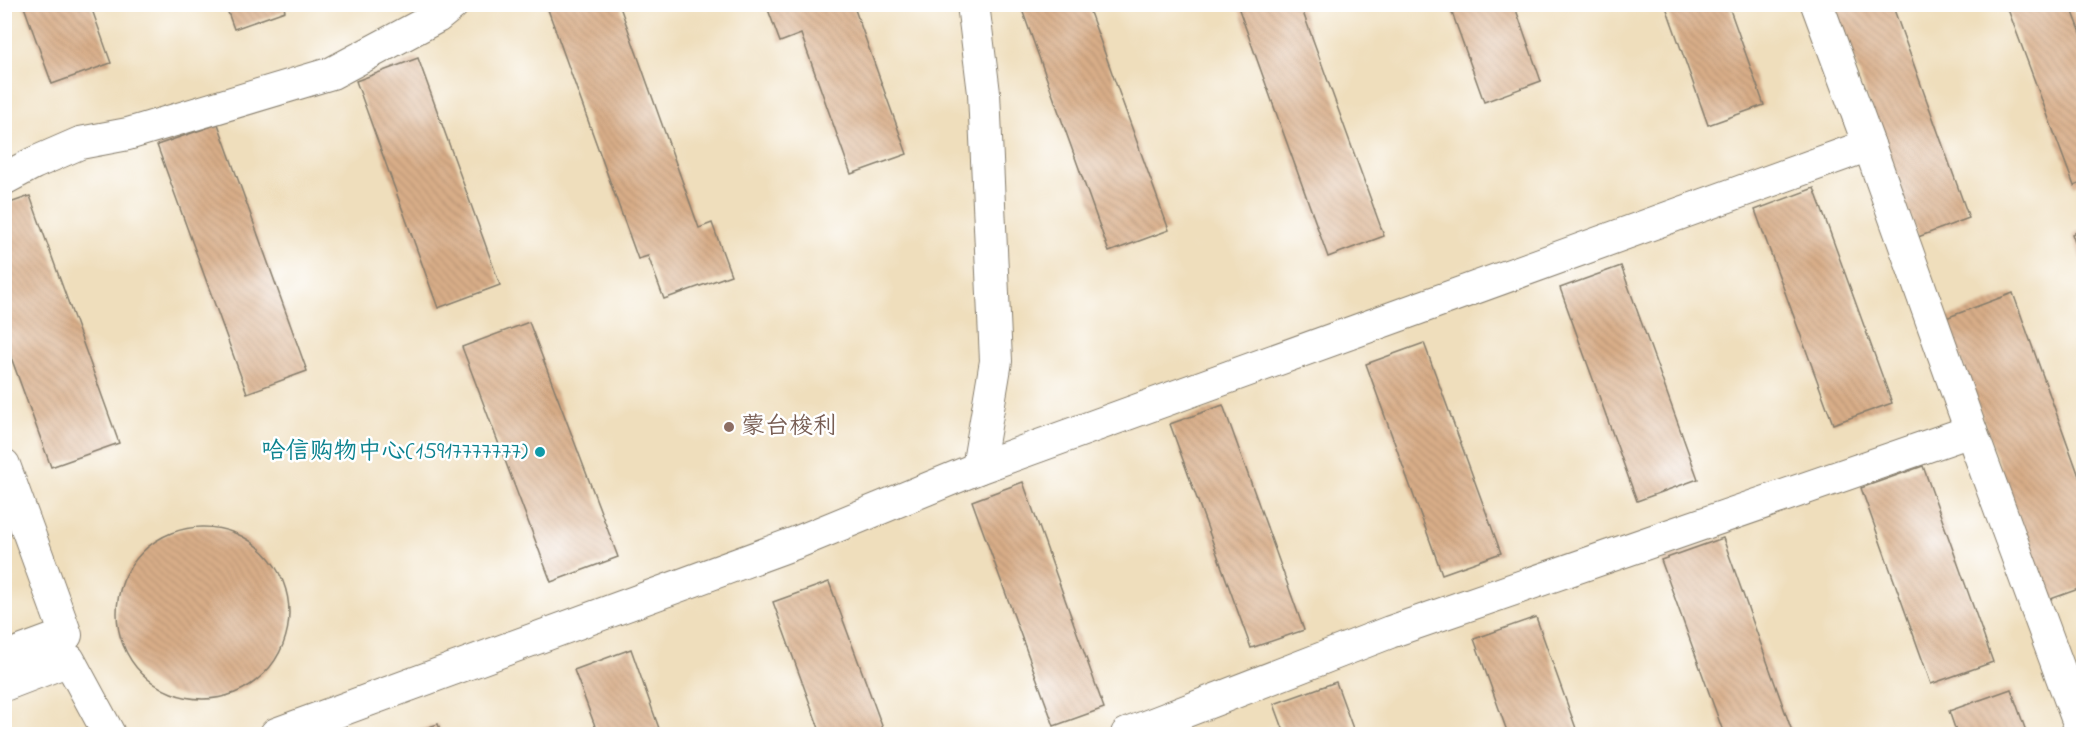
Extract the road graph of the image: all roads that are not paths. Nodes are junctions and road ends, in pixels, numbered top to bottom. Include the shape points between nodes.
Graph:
1 (453, 4) edge
2 (973, 4) edge
3 (1817, 4) edge
4 (1869, 145) junction
5 (4, 179) edge
6 (1971, 431) junction
7 (4, 465) edge
8 (978, 468) junction
9 (4, 658) edge
10 (4, 685) edge
11 (109, 735) edge
12 (276, 735) edge
13 (1127, 735) edge
14 (2083, 735) edge

1 - 5 street via 437,17 332,73 128,134 80,143
2 - 8 street via 984,93 996,361
3 - 4 street
4 - 6 street
4 - 8 street
6 - 13 street via 1390,632
6 - 14 street
7 - 9 street via 66,635
8 - 12 street via 798,542
10 - 11 street via 69,660

